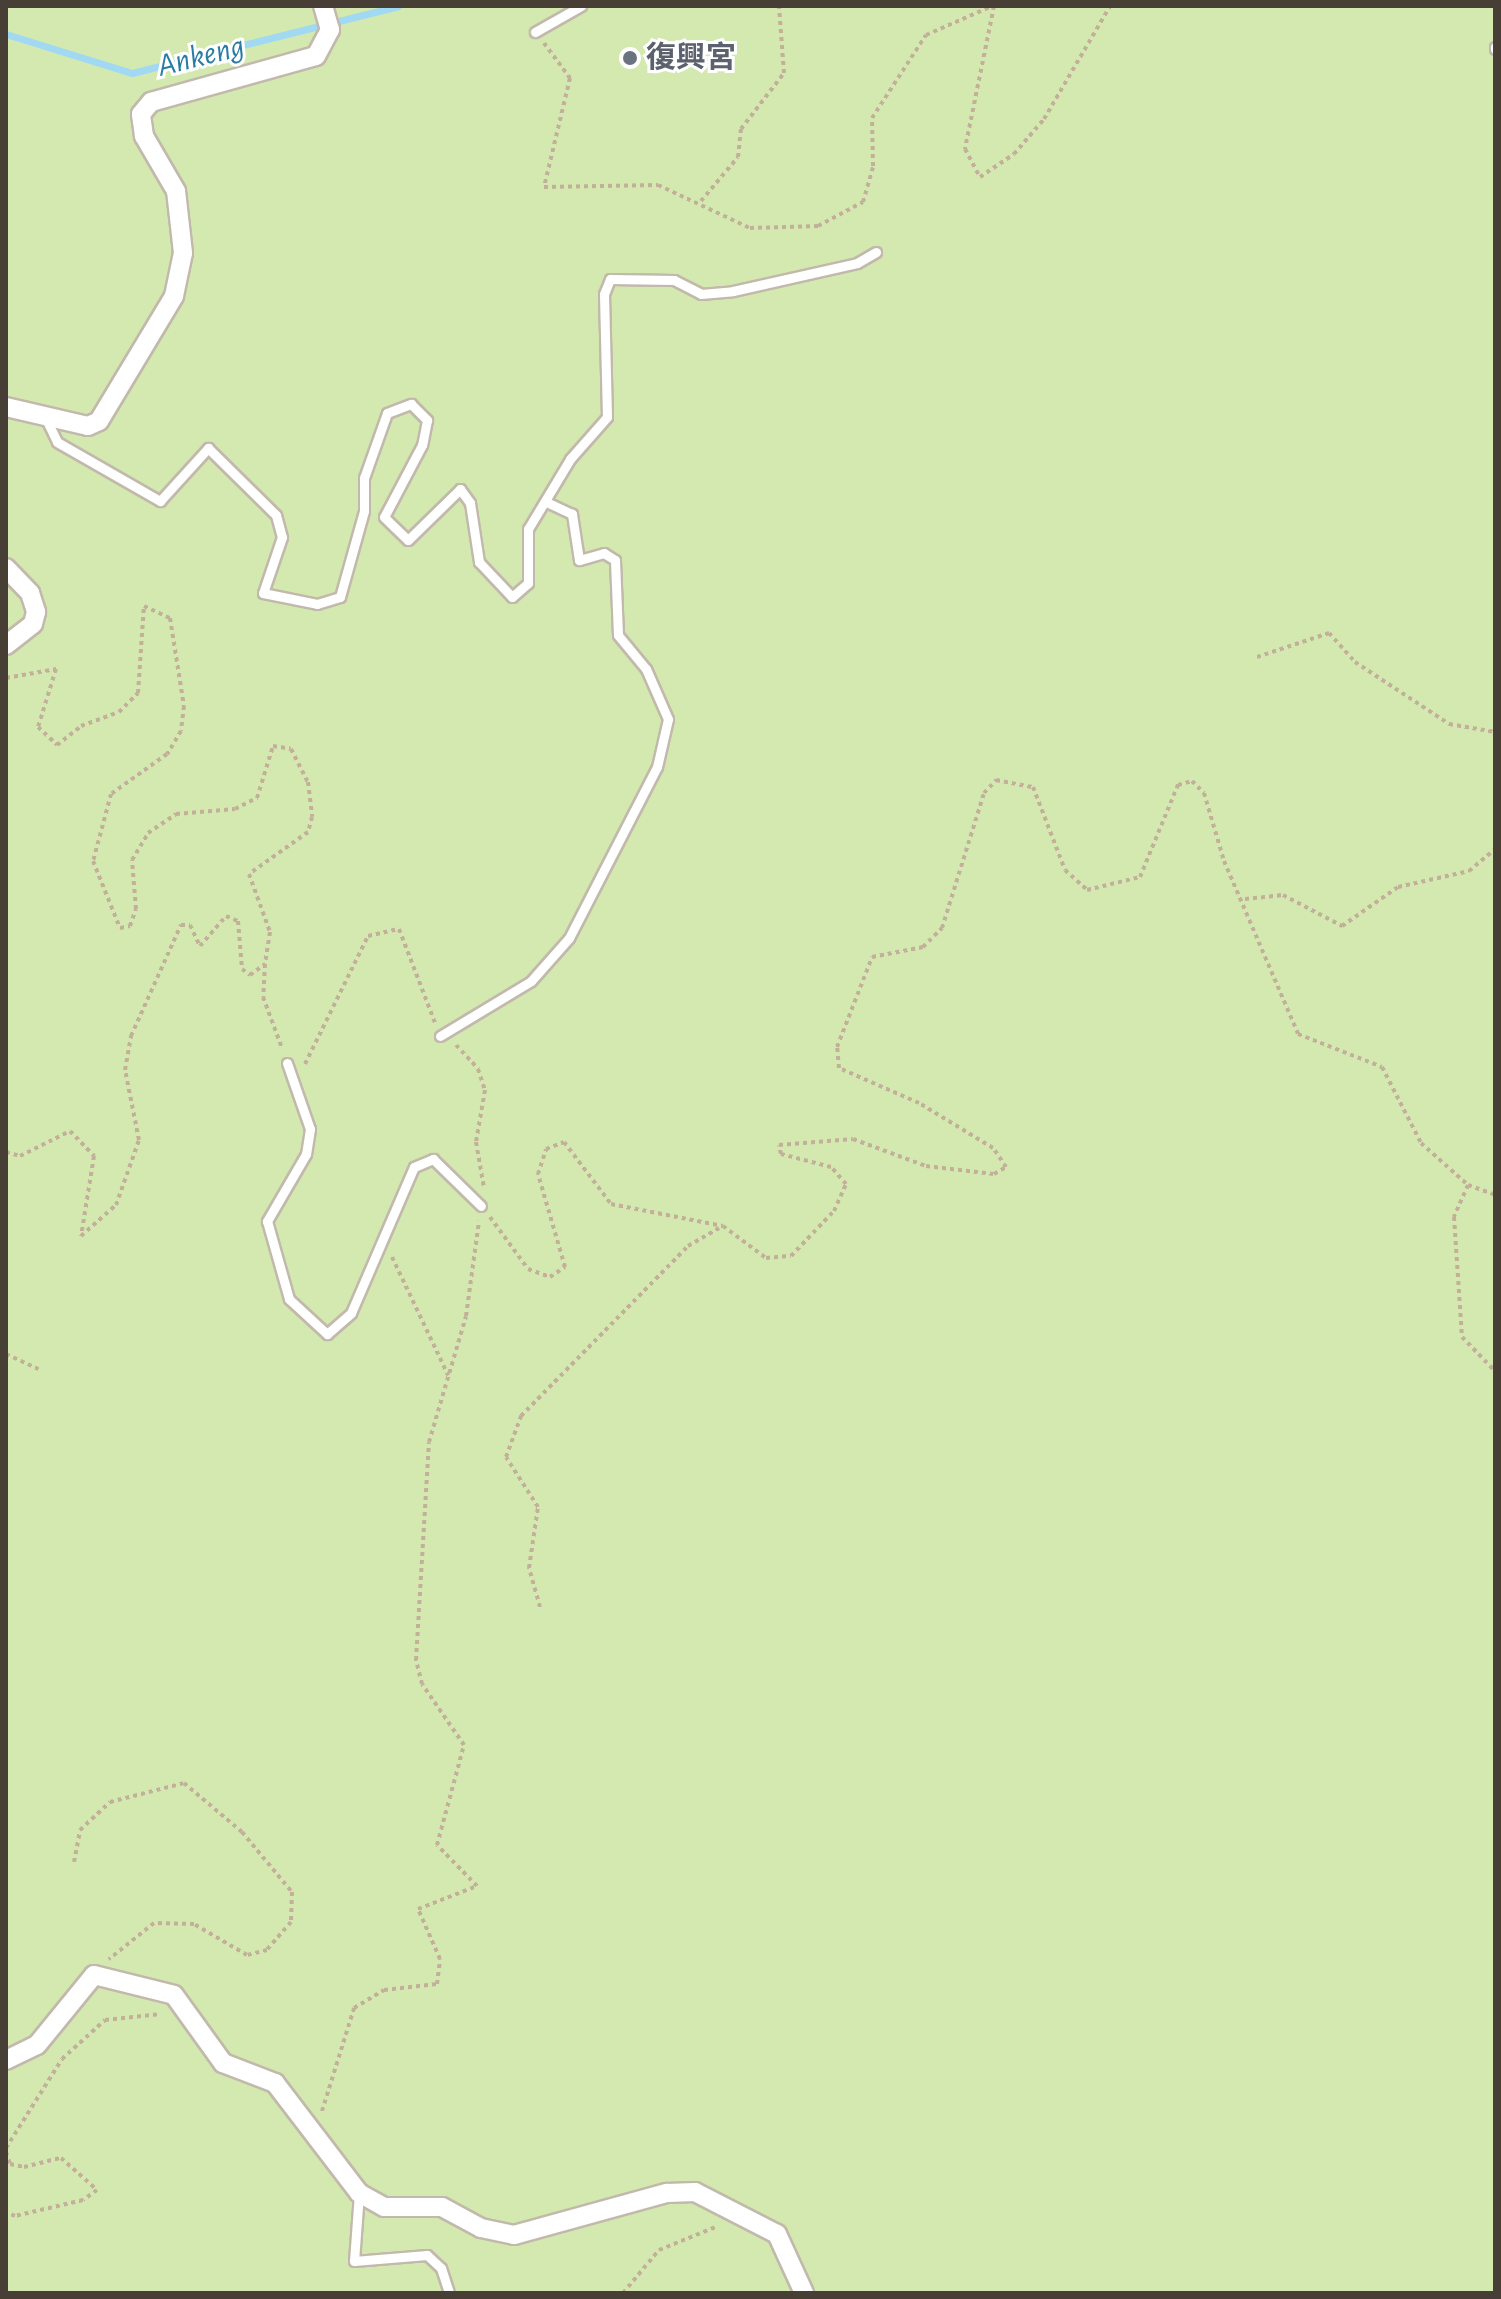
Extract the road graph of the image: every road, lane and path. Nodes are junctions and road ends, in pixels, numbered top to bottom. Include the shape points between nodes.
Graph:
1 (323, 6) edge
2 (581, 6) edge
3 (779, 6) edge
4 (993, 6) edge
5 (1110, 6) edge
6 (535, 32) joint
7 (701, 201) junction
8 (876, 252) dead end
9 (6, 407) edge
10 (46, 419) junction
11 (548, 503) junction
12 (6, 568) edge
13 (6, 645) edge
14 (1257, 657) dead end
15 (6, 678) edge
16 (1495, 732) edge
17 (1495, 849) edge
18 (1245, 899) junction
19 (265, 964) junction
20 (440, 1036) junction
21 (287, 1063) junction
22 (304, 1065) junction
23 (305, 1076) dead end
24 (6, 1152) edge
25 (1468, 1185) junction
26 (1495, 1195) edge
27 (481, 1206) junction
28 (723, 1226) junction
29 (386, 1245) junction
30 (6, 1354) edge
31 (41, 1370) dead end
32 (1495, 1371) edge
33 (449, 1377) junction
34 (540, 1607) dead end
35 (74, 1862) dead end
36 (94, 1975) junction
37 (191, 2010) junction
38 (6, 2060) edge
39 (318, 2133) junction
40 (6, 2150) edge
41 (359, 2193) junction
42 (6, 2212) edge
43 (748, 2218) junction
44 (449, 2293) edge
45 (623, 2293) edge
46 (804, 2293) edge

1 - 10 street via 330,30 316,56 151,102 141,114 144,136 176,191 183,253 174,296 99,421
2 - 6 lane
3 - 7 path via 784,73 741,129 738,157
4 - 5 path via 965,149 980,177 1014,154 1044,119
4 - 7 path via 926,35 892,79 872,118 873,166 863,202 818,226 750,228
6 - 7 path via 570,78 544,187 658,185
8 - 11 lane via 857,263 733,291 701,294 674,280 610,279 604,294 607,417 570,459
9 - 10 street
10 - 11 lane via 57,442 160,501 208,448 276,515 282,537 263,593 286,599 317,604 340,597 364,511 364,478 387,413 411,404 427,420 422,445 384,517 392,533 408,540 460,489 470,503 479,562 512,597 528,583 528,529
11 - 20 lane via 572,514 579,560 604,553 615,560 618,635 646,669 668,719 652,779 569,938 531,981
12 - 13 street via 30,593 36,612 33,624
14 - 16 path via 1329,633 1355,662 1449,724
15 - 19 path via 56,669 38,727 57,745 81,726 119,712 138,693 144,606 170,618 184,706 181,731 167,754 111,794 93,861 120,928 130,926 136,909 132,860 148,833 176,814 235,809 257,798 273,746 291,749 308,782 312,817 308,832 249,874 270,932
17 - 18 path via 1469,871 1398,887 1342,926 1283,895
18 - 25 path via 1298,1034 1382,1067 1421,1143
18 - 28 path via 1192,781 1178,785 1140,877 1087,890 1065,870 1033,787 996,780 984,793 942,928 923,947 872,957 837,1047 839,1068 919,1103 993,1148 1006,1167 994,1174 926,1166 853,1139 779,1145 781,1154 846,1184 834,1211 791,1256 766,1258
19 - 21 path via 263,997
19 - 24 path via 250,975 242,969 238,921 226,916 200,946 190,925 181,925 131,1036 125,1070 139,1140 131,1176 90,1234 81,1236 94,1156 84,1140 70,1131 20,1156
20 - 22 path via 399,929 368,936
20 - 27 path via 464,1049 485,1090 476,1142 485,1174
21 - 22 path
21 - 29 lane via 310,1129 306,1154 267,1221 289,1299 327,1334 351,1313
22 - 23 path
25 - 26 path
25 - 32 path via 1454,1217 1462,1337
27 - 28 path via 528,1269 550,1277 565,1267 538,1174 546,1149 564,1142 611,1204
27 - 29 lane via 433,1159 414,1167
27 - 33 path via 466,1316
28 - 34 path via 688,1246 521,1416 506,1457 538,1507 529,1568
29 - 33 path
30 - 31 path
33 - 39 path via 429,1442 416,1660 422,1684 464,1745 437,1845 477,1886 418,1909 440,1959 437,1984 384,1990 354,2008
35 - 36 path via 80,1830 110,1802 184,1783 242,1832 292,1892 291,1922 267,1950 247,1955 194,1924 154,1923 130,1936
36 - 37 street via 174,1995
36 - 38 street via 37,2045
37 - 39 street via 223,2063 275,2083
37 - 40 path via 105,2020 62,2059
39 - 41 street
40 - 42 path via 10,2164 24,2167 61,2158 97,2190 83,2200 15,2216
41 - 43 street via 384,2207 442,2207 481,2228 514,2235 667,2193 695,2192
41 - 44 lane via 354,2261 427,2255 441,2268
43 - 45 path via 670,2243
43 - 46 street via 777,2234

